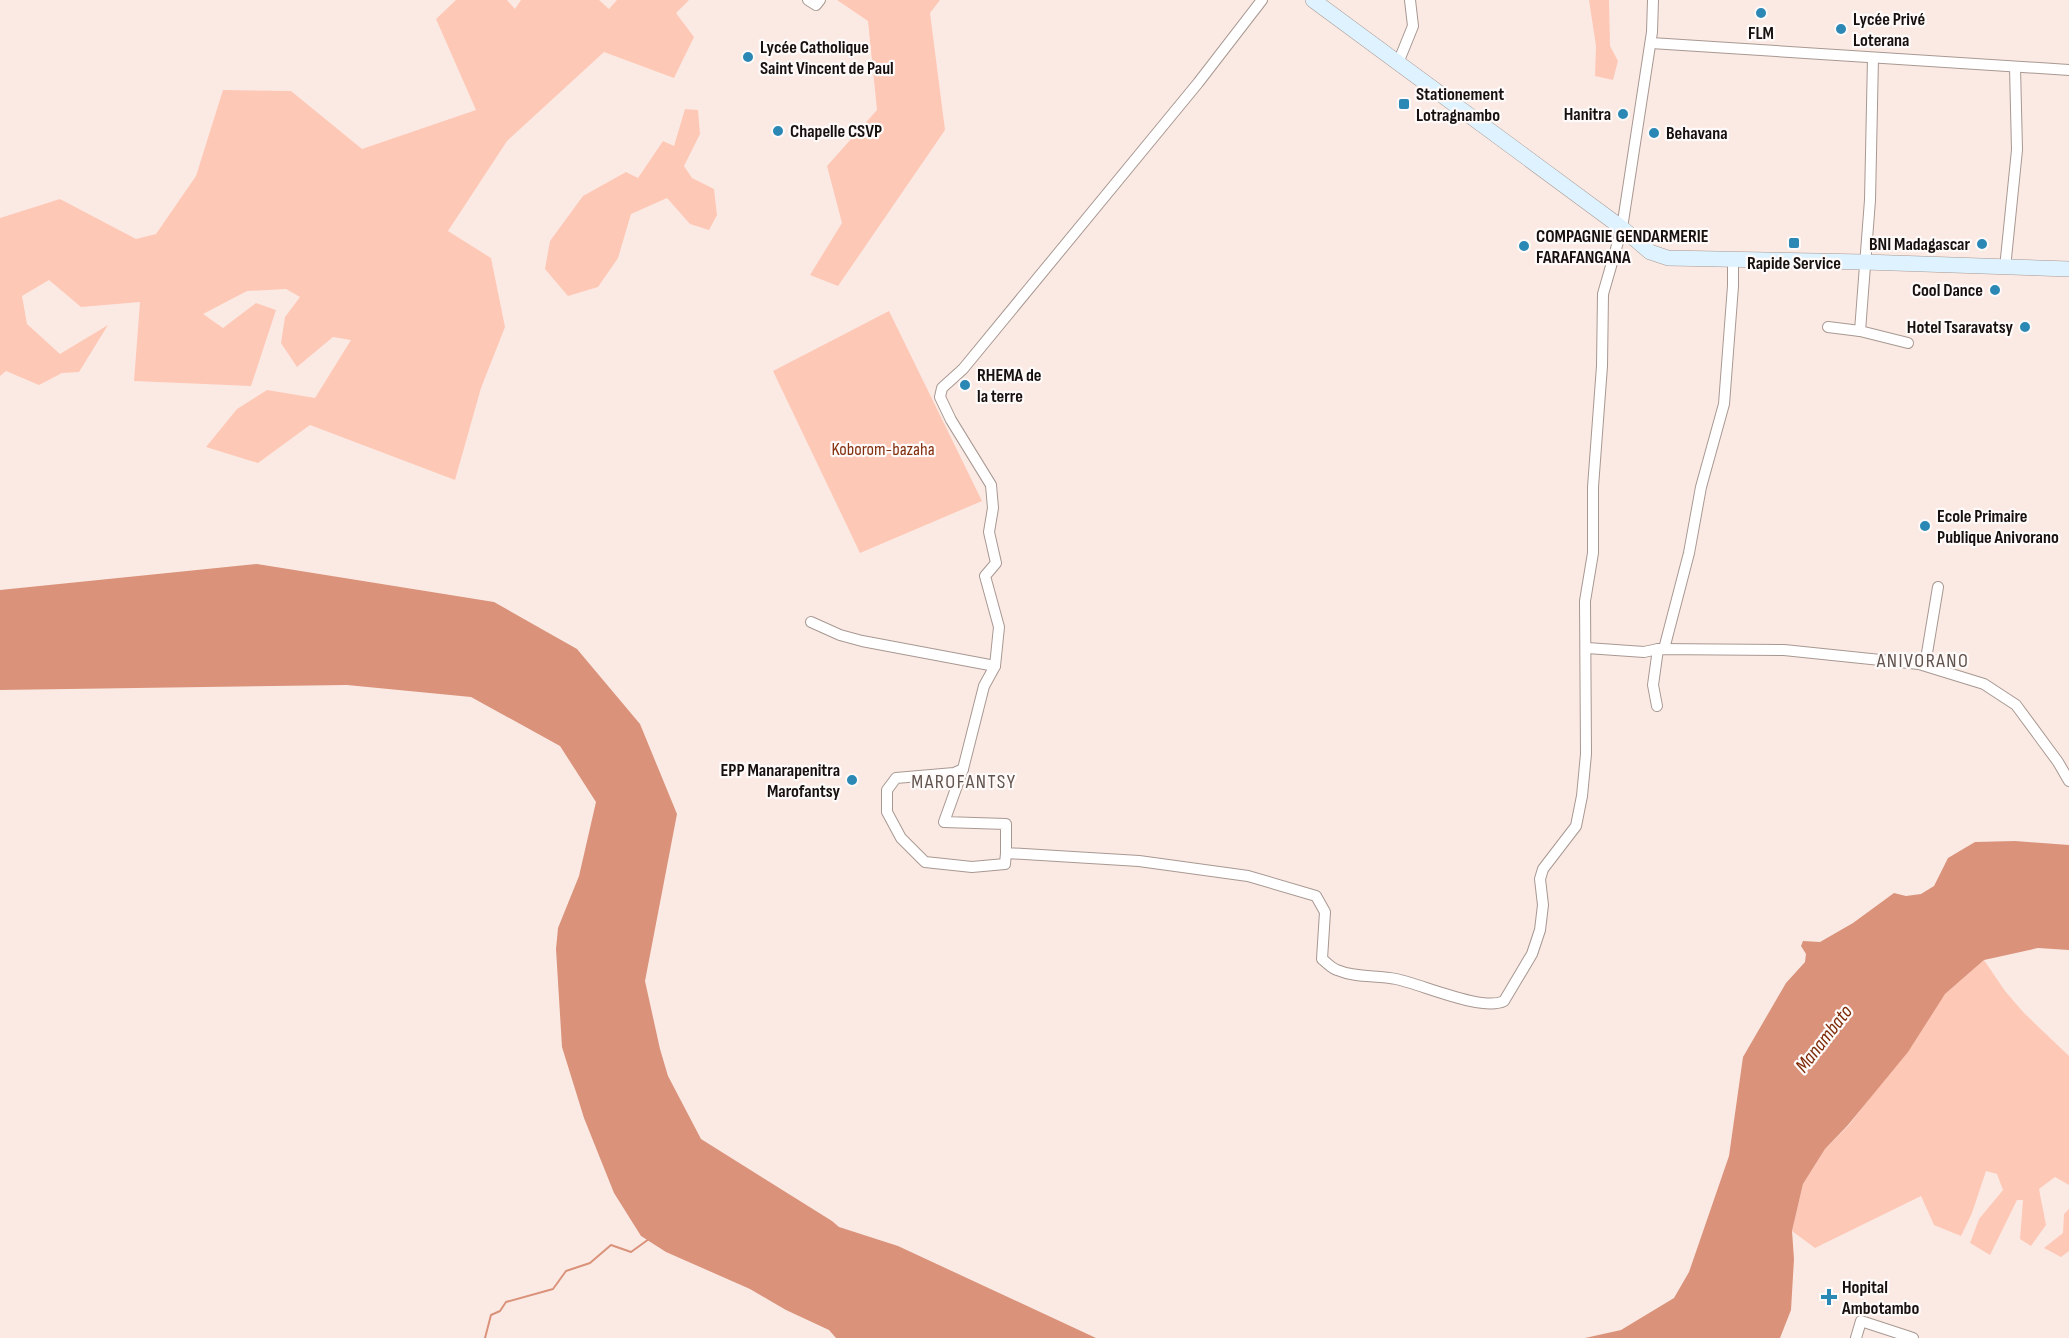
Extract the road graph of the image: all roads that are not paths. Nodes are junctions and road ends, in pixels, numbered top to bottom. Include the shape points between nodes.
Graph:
1 (808, 0) edge
2 (820, 0) edge
3 (1262, 0) edge
4 (1313, 0) edge
5 (1410, 0) edge
6 (1653, 0) edge
7 (1651, 43) junction
8 (1873, 58) junction
9 (1398, 63) junction
10 (2015, 67) junction
11 (2069, 70) edge
12 (1622, 228) junction
13 (1733, 259) junction
14 (1864, 262) junction
15 (2004, 268) junction
16 (2069, 269) edge
17 (1828, 327) dead end
18 (1860, 332) junction
19 (1908, 343) dead end
20 (1938, 587) dead end
21 (811, 622) dead end
22 (1587, 648) junction
23 (1661, 649) junction
24 (1925, 665) junction
25 (995, 666) junction
26 (1657, 706) dead end
27 (963, 768) junction
28 (2069, 780) edge
29 (1006, 853) junction
30 (1856, 1338) edge
31 (1913, 1338) edge

1 - 2 street via 816,5
3 - 25 street via 1176,111 963,369 942,388 940,397 951,420 992,485 989,532 996,563 985,576 999,627
4 - 9 main road
5 - 9 street via 1413,26
6 - 7 street
7 - 8 street
7 - 12 street
8 - 10 street
8 - 14 street via 1870,200
9 - 12 main road
10 - 11 street
10 - 15 street via 2017,150
12 - 13 main road via 1650,252 1668,258
12 - 22 street via 1603,294 1593,553 1585,601
13 - 14 main road
13 - 23 street via 1724,404 1701,487 1689,553
14 - 15 main road
14 - 18 street
15 - 16 main road
17 - 18 street
18 - 19 street
20 - 24 street
21 - 25 street via 862,641
22 - 23 street via 1644,652
22 - 29 street via 1586,754 1576,826 1543,869 1540,930 1532,954 1504,1001 1497,1005 1396,979 1351,975 1334,969 1323,959 1325,912 1316,896 1248,876 1139,861
23 - 24 street via 1784,650
23 - 26 street via 1653,686
24 - 28 street via 1984,684 2016,705
25 - 27 street via 984,686
27 - 29 street via 944,822 1006,824
27 - 29 street via 954,773 897,778 887,790 887,812 901,838 926,862 972,867 1005,864
30 - 31 street via 1861,1321

